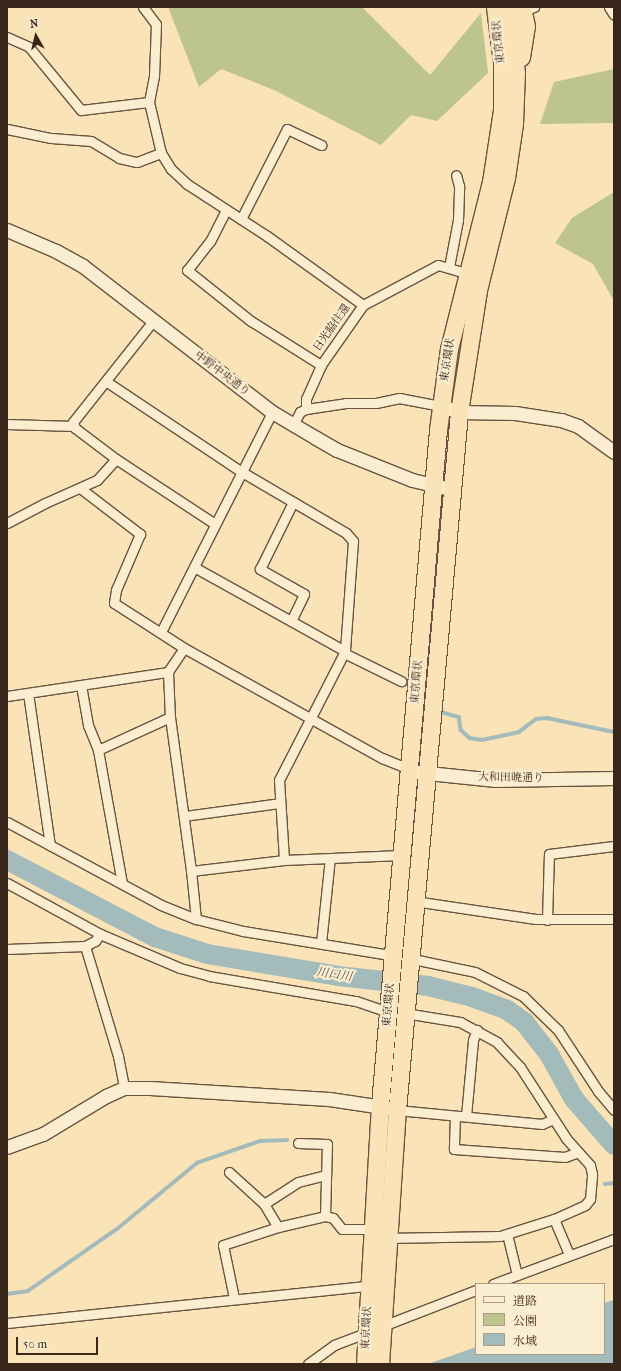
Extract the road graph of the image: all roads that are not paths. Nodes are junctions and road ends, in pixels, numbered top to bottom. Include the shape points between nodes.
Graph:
1 (143, 7) edge
2 (495, 7) edge
3 (608, 7) edge
4 (522, 8) edge
5 (614, 15) edge
6 (7, 37) edge
7 (149, 102) junction
8 (7, 130) edge
9 (322, 145) dead end
10 (161, 153) junction
11 (456, 175) dead end
12 (226, 210) junction
13 (240, 219) junction
14 (8, 234) edge
15 (449, 267) junction
16 (469, 274) junction
17 (363, 305) junction
18 (153, 321) junction
19 (321, 365) junction
20 (107, 382) junction
21 (441, 406) junction
22 (306, 409) junction
23 (272, 412) junction
24 (459, 412) junction
25 (7, 424) edge
26 (293, 425) junction
27 (74, 426) junction
28 (614, 452) edge
29 (116, 459) junction
30 (242, 472) junction
31 (434, 486) junction
32 (80, 488) junction
33 (451, 489) junction
34 (293, 502) junction
35 (7, 524) edge
36 (215, 524) junction
37 (194, 566) junction
38 (291, 621) junction
39 (160, 632) junction
40 (184, 648) junction
41 (344, 652) junction
42 (168, 672) junction
43 (401, 681) dead end
44 (81, 685) junction
45 (28, 692) junction
46 (7, 696) edge
47 (170, 717) junction
48 (309, 718) junction
49 (98, 750) junction
50 (409, 769) junction
51 (426, 774) junction
52 (614, 778) edge
53 (280, 803) junction
54 (184, 816) junction
55 (7, 822) edge
56 (50, 845) junction
57 (614, 846) edge
58 (401, 855) junction
59 (330, 858) junction
60 (284, 860) junction
61 (192, 871) junction
62 (7, 883) edge
63 (122, 883) junction
64 (414, 902) junction
65 (196, 919) junction
66 (614, 919) edge
67 (547, 920) junction
68 (100, 934) junction
69 (322, 943) junction
70 (85, 946) junction
71 (7, 949) edge
72 (393, 958) junction
73 (409, 961) junction
74 (397, 1007) junction
75 (477, 1030) junction
76 (124, 1088) junction
77 (380, 1105) junction
78 (397, 1110) junction
79 (614, 1110) edge
80 (455, 1116) junction
81 (466, 1116) junction
82 (553, 1119) junction
83 (298, 1143) dead end
84 (7, 1147) edge
85 (578, 1152) junction
86 (229, 1172) dead end
87 (326, 1175) junction
88 (264, 1204) junction
89 (325, 1216) junction
90 (554, 1219) junction
91 (278, 1227) junction
92 (372, 1229) junction
93 (507, 1234) junction
94 (388, 1237) junction
95 (614, 1239) edge
96 (568, 1254) junction
97 (516, 1275) junction
98 (496, 1283) edge
99 (370, 1286) junction
100 (475, 1290) edge
101 (234, 1298) junction
102 (7, 1323) edge
103 (375, 1335) junction
104 (308, 1364) edge
105 (365, 1364) edge
106 (380, 1364) edge

1 - 7 street via 156,24 154,76
2 - 16 highway, 東京環状 via 502,68 499,135 488,198
3 - 5 street
4 - 24 highway, 東京環状 via 526,31 516,73 515,117 509,163 478,290
6 - 7 street via 29,47 81,110
7 - 10 street
8 - 10 street via 51,138 91,141 119,158 137,162
9 - 13 street via 286,129
10 - 12 street via 171,169 187,184
11 - 15 street via 459,186 458,220
12 - 13 street
12 - 19 street via 210,241 187,270 251,321
13 - 17 street
14 - 18 street, 中野中央通り via 56,251 83,266
15 - 16 street, 日光脇往還
15 - 17 street, 日光脇往還 via 438,265
16 - 21 highway, 東京環状 via 454,325
17 - 19 street, 日光脇往還
18 - 20 street
18 - 23 street, 中野中央通り
19 - 22 street, 日光脇往還 via 306,399
20 - 27 street via 73,422
20 - 30 street
21 - 22 street via 399,398 376,403 346,402
21 - 24 street
21 - 31 highway, 東京環状
22 - 26 street, 日光脇往還 via 300,412
23 - 26 street, 中野中央通り
23 - 30 street
24 - 28 street via 515,413 561,420 578,426
24 - 33 highway, 東京環状
25 - 27 street
26 - 31 street, 中野中央通り via 337,450 420,483
27 - 29 street
29 - 32 street via 97,480
29 - 36 street
30 - 34 street
30 - 36 street
31 - 33 street, 中野中央通り
31 - 50 highway, 東京環状
32 - 35 street
32 - 39 street via 140,534 116,590 114,602
33 - 51 highway, 東京環状
34 - 38 street via 260,569 304,594
34 - 41 street via 346,533 353,541
36 - 37 street
37 - 38 street
37 - 39 street
38 - 41 street
39 - 40 street
40 - 42 street
40 - 48 street
41 - 43 street
41 - 48 street
42 - 44 street
42 - 47 street
44 - 45 street
44 - 49 street via 88,724
45 - 46 street
45 - 56 street
47 - 49 street
47 - 54 street
48 - 50 street via 382,758
48 - 53 street via 279,780
49 - 63 street
50 - 51 street, 大和田暁通り
50 - 58 highway, 東京環状
51 - 52 street, 大和田暁通り via 496,780
51 - 64 highway, 東京環状
53 - 54 street
53 - 60 street
54 - 61 street
55 - 56 street
56 - 63 street
57 - 67 street via 550,854
58 - 59 street
58 - 72 highway, 東京環状
59 - 60 street
59 - 69 street
60 - 61 street
61 - 65 street
62 - 68 street
63 - 65 street via 161,905
64 - 67 street
64 - 73 highway, 東京環状
65 - 69 street via 225,928
66 - 67 street
68 - 70 street via 95,941
68 - 74 street via 149,957 195,973
69 - 72 street
70 - 71 street
70 - 76 street via 118,1056
72 - 73 street
72 - 74 highway, 東京環状
73 - 74 highway, 東京環状
73 - 79 street via 475,972 523,996 558,1030 598,1091
74 - 75 street via 452,1020
74 - 77 highway, 東京環状
74 - 78 highway, 東京環状
75 - 81 street via 473,1040
75 - 82 street via 497,1042 516,1061
76 - 77 street
76 - 84 street via 43,1134
77 - 78 street
77 - 92 highway, 東京環状
78 - 80 street
78 - 94 highway, 東京環状
80 - 81 street
80 - 85 street via 454,1149 565,1157
81 - 82 street via 542,1124
82 - 85 street
83 - 87 street via 327,1144
85 - 90 street via 592,1169 590,1199 585,1205
86 - 88 street
87 - 88 street via 298,1182
87 - 89 street
88 - 91 street
89 - 91 street
89 - 92 street via 333,1218 342,1229
90 - 93 street
90 - 96 street
91 - 101 street via 223,1245
92 - 99 highway, 東京環状
93 - 94 street
93 - 97 street
94 - 99 street via 380,1249 378,1280
94 - 103 highway, 東京環状
95 - 96 street
96 - 97 street
97 - 98 street
99 - 101 street
99 - 103 highway, 東京環状
100 - 103 street
101 - 102 street
103 - 104 street via 334,1345
103 - 105 highway, 東京環状
103 - 106 highway, 東京環状

